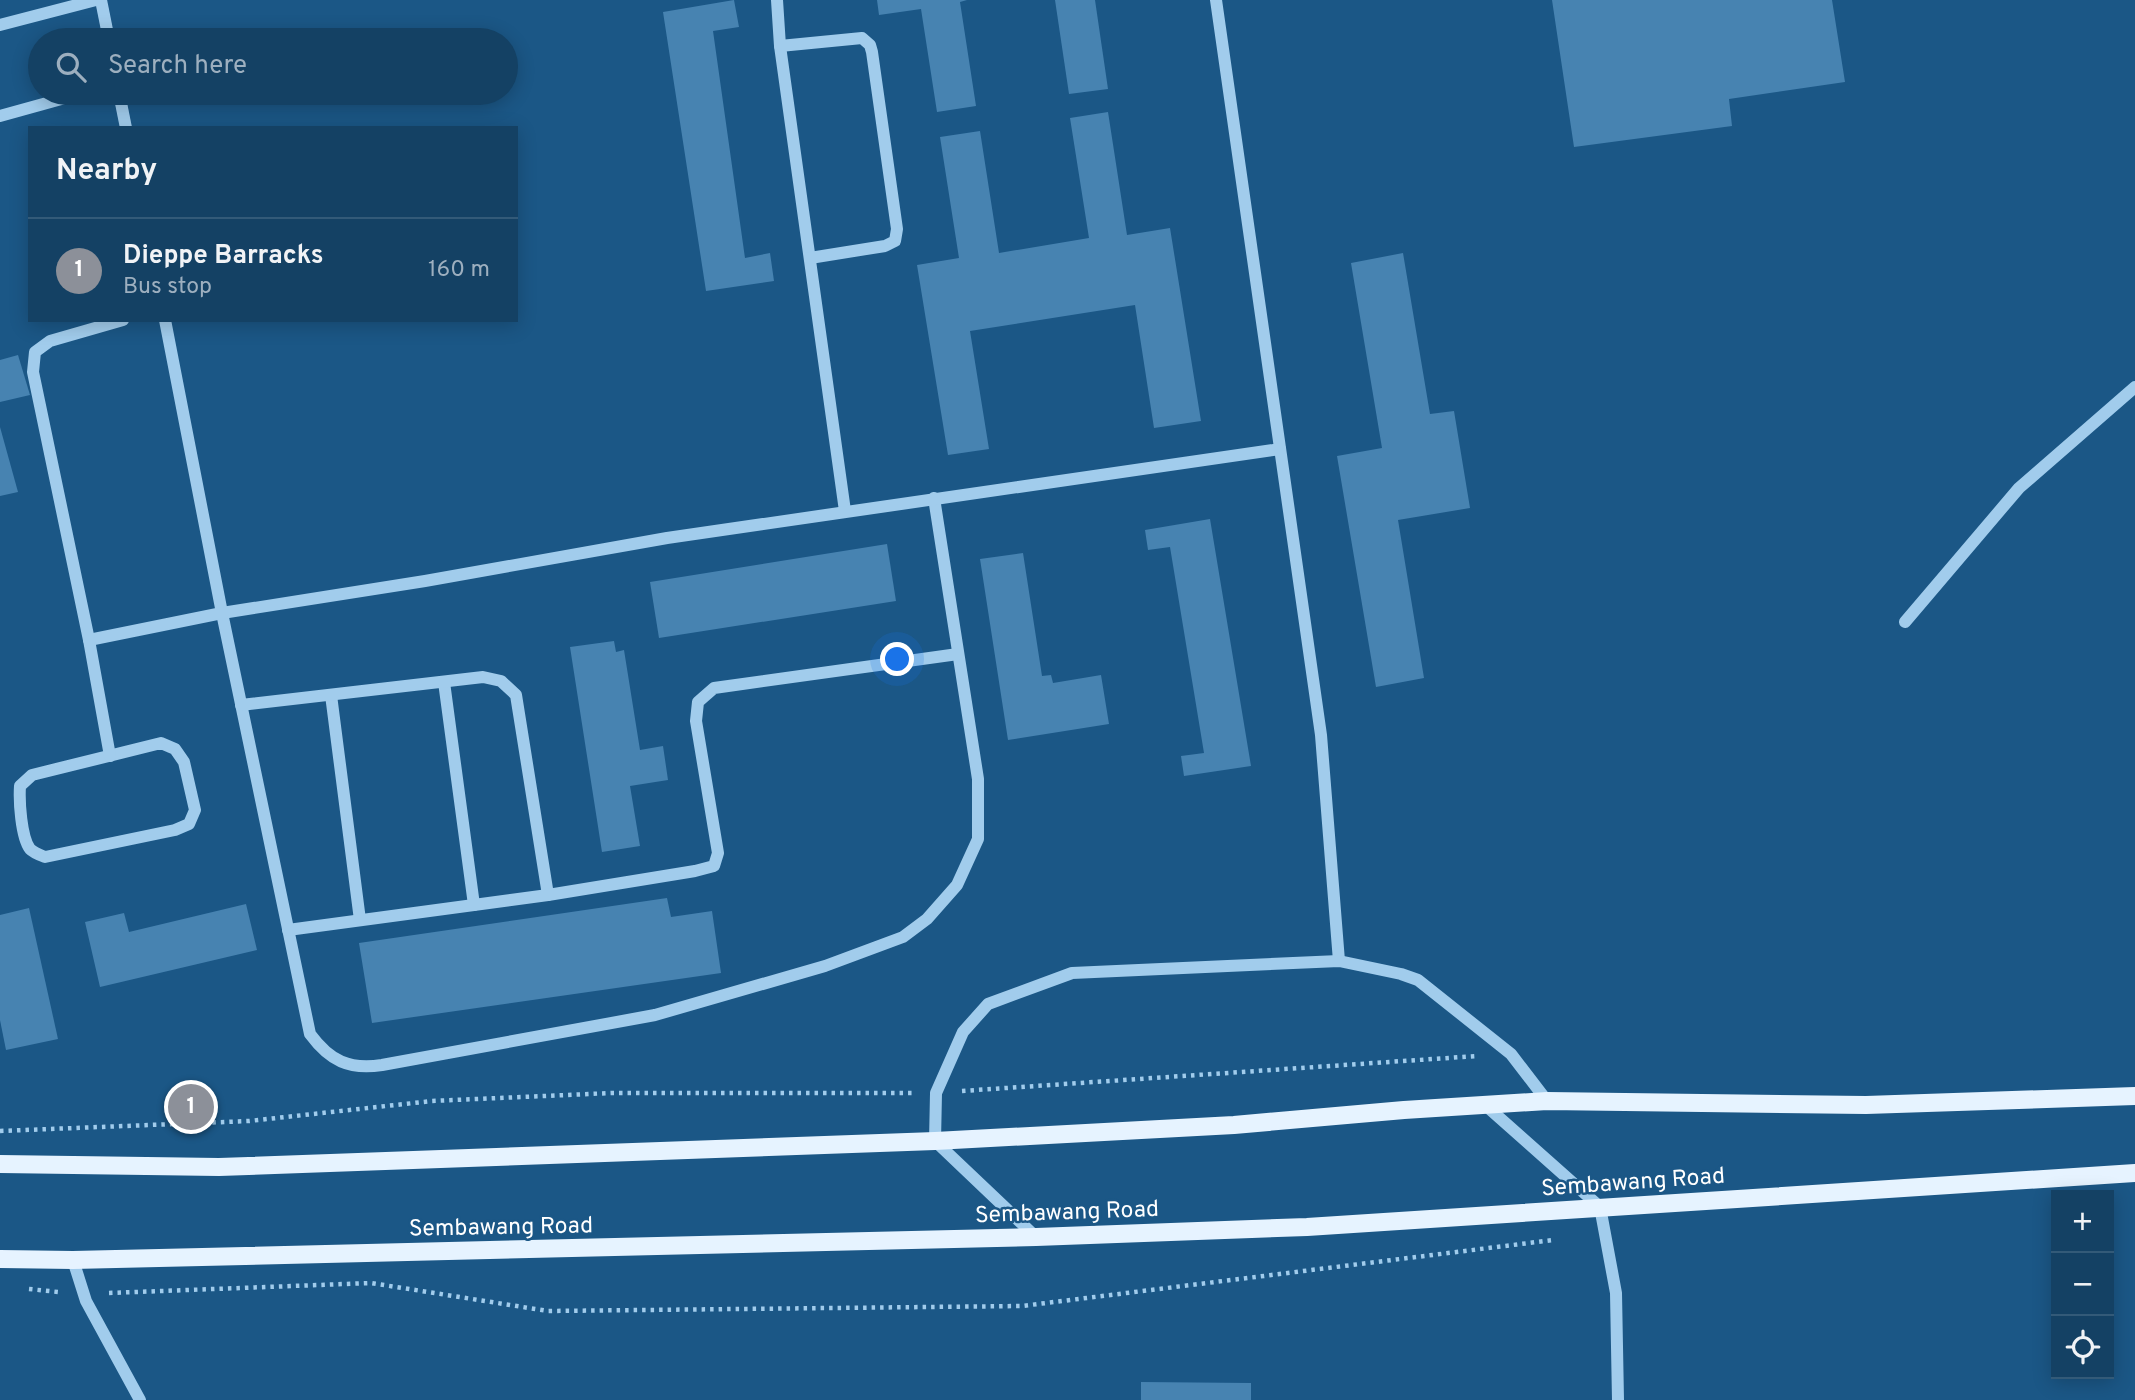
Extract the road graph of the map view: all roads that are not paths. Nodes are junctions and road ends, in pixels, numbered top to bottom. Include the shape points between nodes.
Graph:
1 (99, 0) edge
2 (777, 0) edge
3 (1216, 0) edge
4 (0, 25) edge
5 (106, 28) edge
6 (780, 46) junction
7 (40, 105) edge
8 (121, 105) edge
9 (0, 116) edge
10 (126, 126) edge
11 (810, 258) junction
12 (116, 322) edge
13 (165, 322) edge
14 (2135, 387) edge
15 (1280, 449) junction
16 (934, 498) junction
17 (845, 511) junction
18 (222, 613) junction
19 (1905, 622) dead end
20 (89, 639) junction
21 (958, 654) junction
22 (444, 682) junction
23 (331, 695) junction
24 (242, 705) junction
25 (110, 756) junction
26 (548, 895) junction
27 (474, 905) junction
28 (360, 920) junction
29 (288, 930) junction
30 (1339, 961) junction
31 (2135, 1096) edge
32 (1546, 1101) junction
33 (1483, 1104) junction
34 (935, 1141) junction
35 (0, 1164) edge
36 (2135, 1173) edge
37 (1600, 1207) junction
38 (1036, 1237) junction
39 (0, 1259) edge
40 (73, 1260) junction
41 (139, 1400) edge
42 (1618, 1400) edge

1 - 4 street
1 - 5 street
2 - 6 street
3 - 15 street
6 - 11 street
6 - 11 street via 862,38 872,52 895,241
7 - 9 street
8 - 10 street
11 - 17 street
12 - 20 street via 50,341 35,352 33,372
13 - 18 street
14 - 19 street via 2019,488
15 - 16 street
15 - 30 street via 1321,735
16 - 17 street
16 - 21 street
17 - 18 street
18 - 20 street
18 - 24 street
20 - 25 street
21 - 26 street via 714,688 698,702 696,721 718,853 713,866
21 - 29 street via 978,779 978,839 957,885 927,919 903,937 825,966 655,1015 366,1068 341,1062 321,1049 310,1034
22 - 23 street
22 - 26 street via 484,677 501,681 516,695
22 - 27 street
23 - 24 street
23 - 28 street
24 - 29 street
25 - 25 street via 161,743 175,749 184,762 195,810 189,824 45,857 31,851 19,802 20,786 32,775
26 - 27 street
27 - 28 street
28 - 29 street
30 - 32 street via 1418,980 1511,1054
30 - 34 street via 1072,973 988,1004 963,1032 936,1093
31 - 32 main road via 1866,1105
32 - 33 main road
33 - 34 main road via 1234,1125
33 - 37 street
34 - 35 main road via 219,1167
34 - 38 street
36 - 37 main road, Sembawang Road
37 - 38 main road, Sembawang Road via 1307,1227
37 - 42 street via 1616,1293
38 - 40 main road, Sembawang Road
39 - 40 main road, Sembawang Road
40 - 41 street via 83,1294

